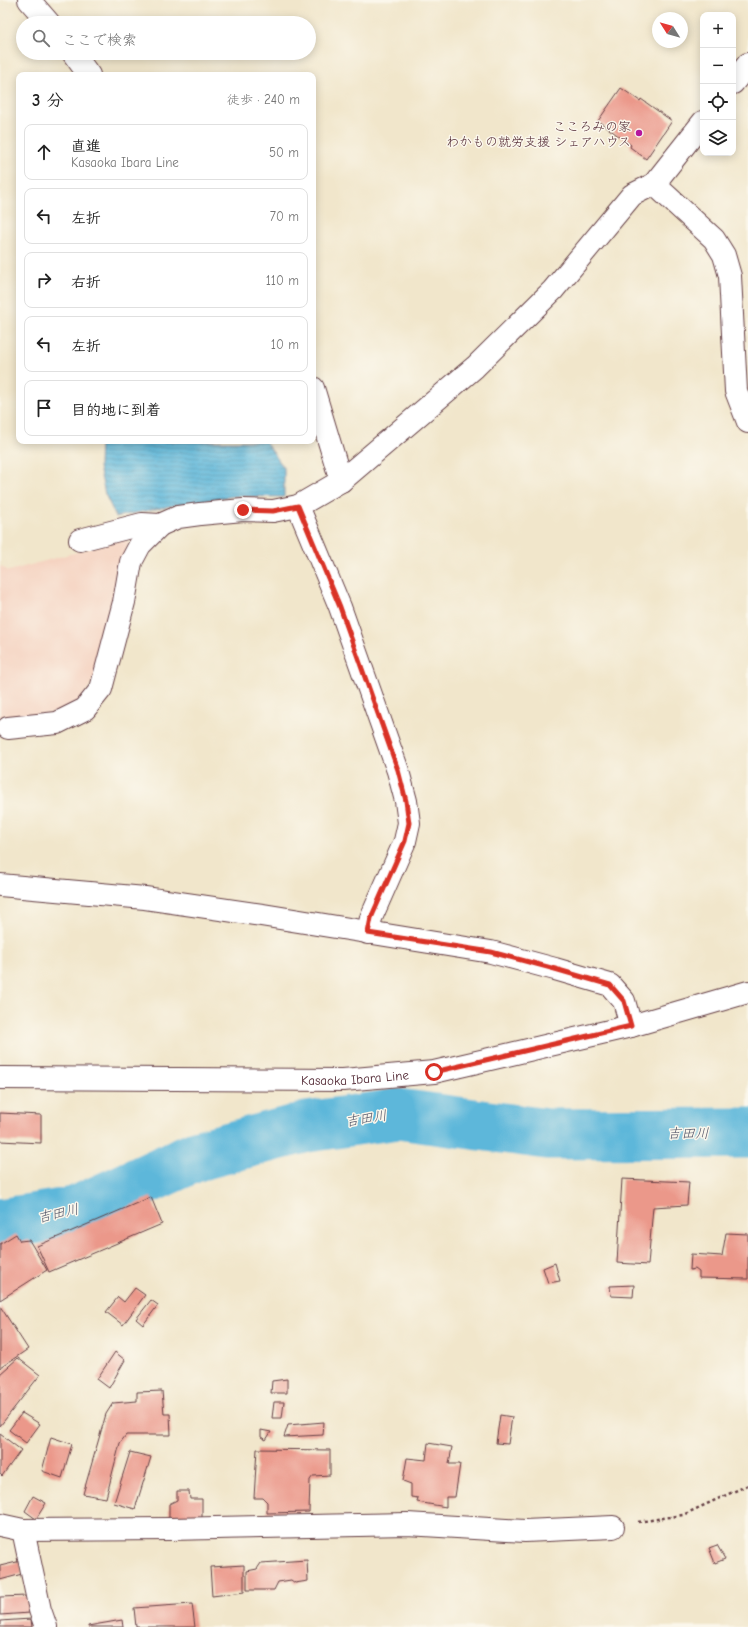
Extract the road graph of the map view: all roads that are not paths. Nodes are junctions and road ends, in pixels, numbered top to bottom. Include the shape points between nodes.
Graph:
1 (29, 0) edge
2 (43, 16) edge
3 (78, 60) edge
4 (748, 64) edge
5 (87, 72) edge
6 (736, 79) edge
7 (700, 126) edge
8 (654, 184) junction
9 (316, 398) edge
10 (748, 422) edge
11 (342, 481) junction
12 (298, 506) junction
13 (160, 525) junction
14 (80, 540) dead end
15 (8, 728) dead end
16 (0, 885) edge
17 (368, 933) junction
18 (748, 992) edge
19 (631, 1026) junction
20 (0, 1078) edge
21 (0, 1525) edge
22 (613, 1526) road end
23 (23, 1530) junction
24 (46, 1627) edge

1 - 2 street
3 - 5 street
4 - 6 street
7 - 8 street
8 - 10 street via 714,239 724,255 730,276 736,391
8 - 11 street via 632,195 553,290 475,367
9 - 11 street
11 - 12 street
12 - 13 street via 273,511 243,510 178,517
12 - 17 street via 340,607 398,770 406,801 409,823 405,841 371,918
13 - 14 street via 142,524
13 - 15 street via 140,545 131,562 124,602 101,689 85,709 57,723
16 - 17 street via 145,898
17 - 19 street via 491,952 610,985 624,1001
18 - 19 street, Kasaoka Ibara Line
19 - 20 street, Kasaoka Ibara Line via 434,1072 343,1080
21 - 23 street
22 - 23 street via 525,1531 407,1524 170,1530
23 - 24 street

